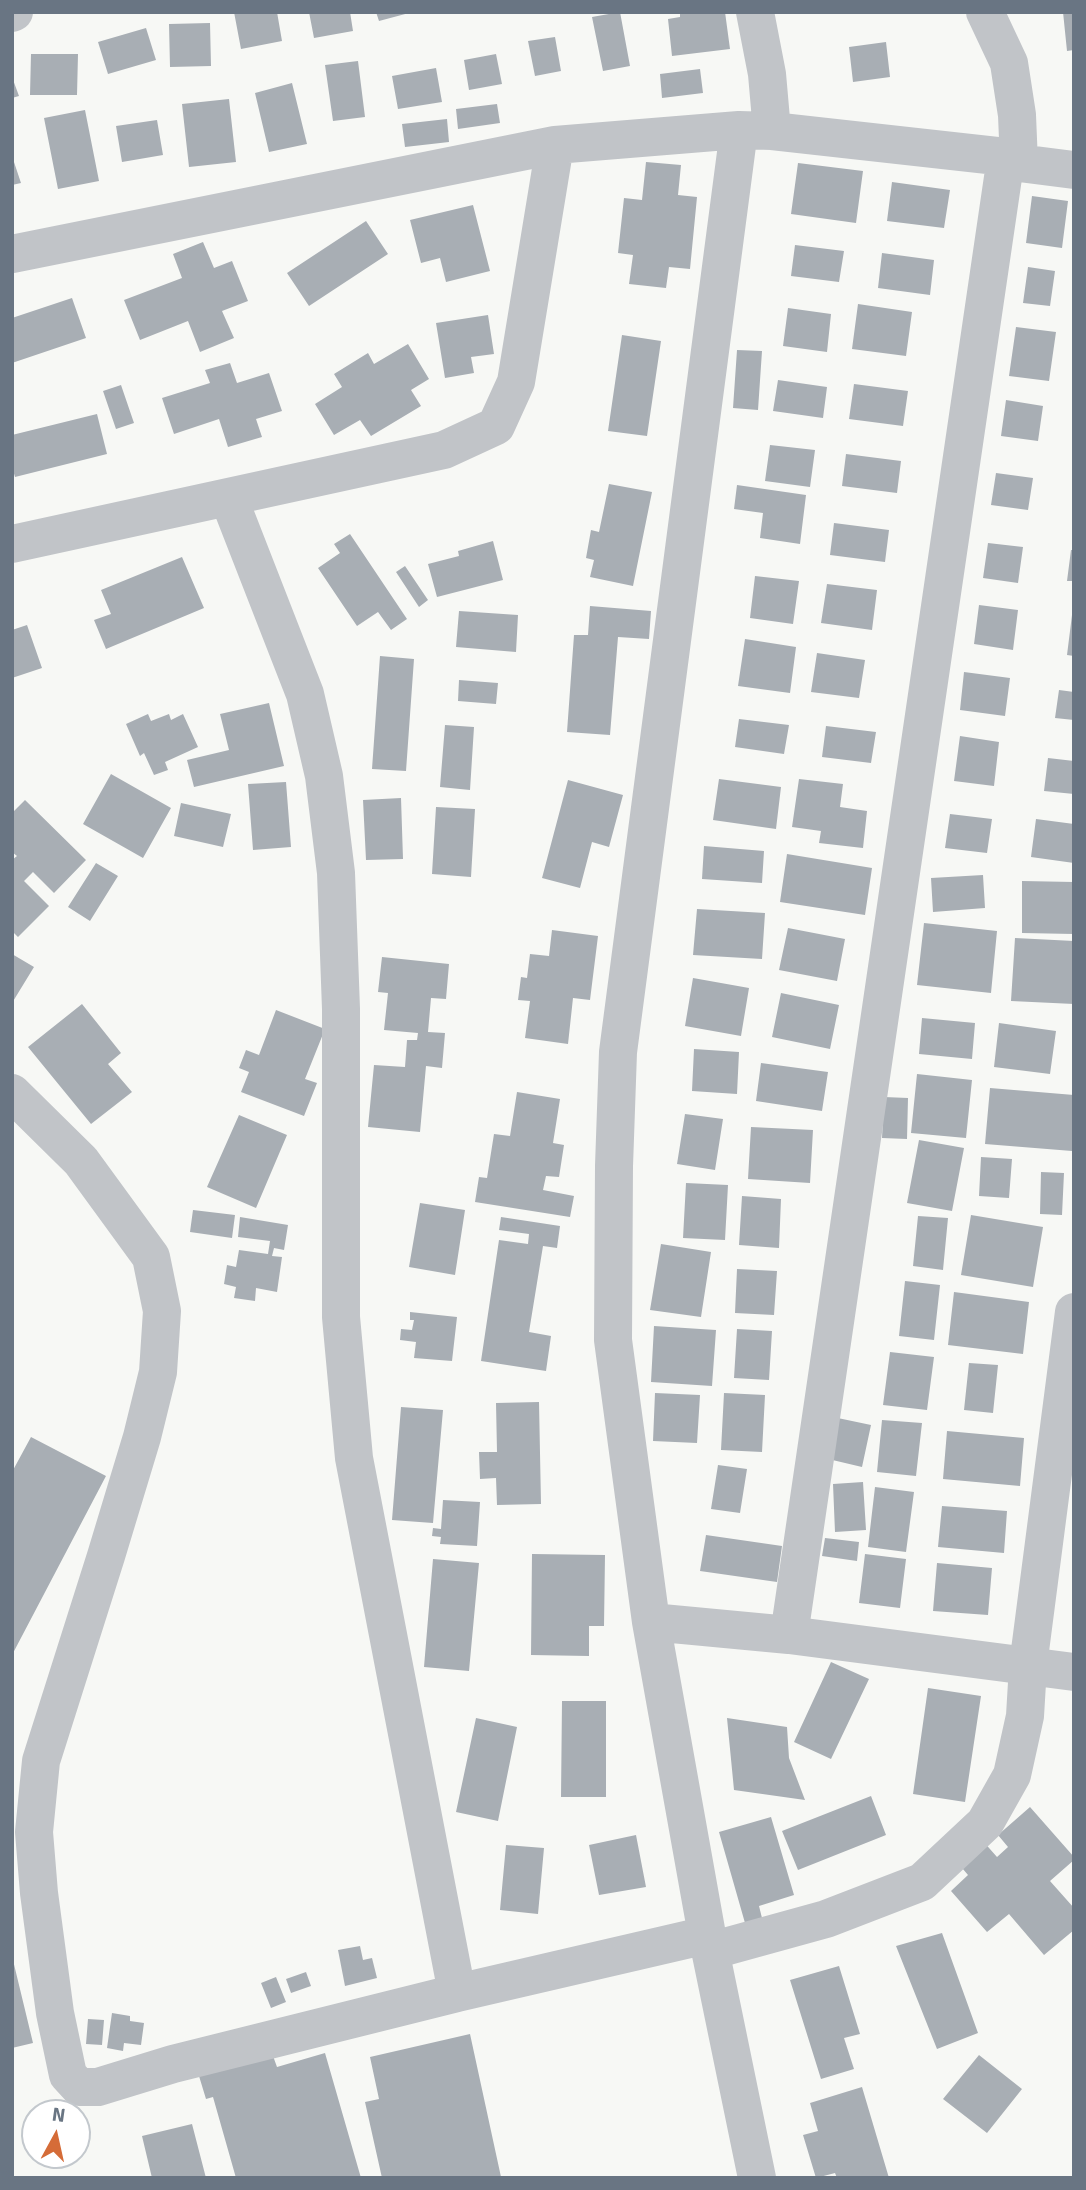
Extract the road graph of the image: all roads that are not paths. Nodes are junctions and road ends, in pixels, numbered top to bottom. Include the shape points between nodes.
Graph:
1 (755, 12) edge
2 (985, 12) edge
3 (756, 131) junction
4 (555, 145) junction
5 (1012, 160) junction
6 (1074, 170) edge
7 (12, 254) edge
8 (229, 499) junction
9 (12, 544) edge
10 (12, 1093) edge
11 (1074, 1312) edge
12 (651, 1622) junction
13 (789, 1635) junction
14 (1028, 1666) junction
15 (1074, 1672) edge
16 (708, 1943) junction
17 (457, 1993) junction
18 (757, 2178) edge

1 - 3 street via 767,75
2 - 5 street via 1009,63 1017,115
3 - 4 street
3 - 5 street
3 - 12 street via 618,1052 613,1340
4 - 7 street
4 - 8 street via 516,382 496,426 444,450
5 - 6 street
5 - 13 street
8 - 9 street
8 - 17 street via 305,694 324,776 336,873 341,1317 354,1458
10 - 17 street via 81,1161 151,1257 162,1311 158,1372 142,1437 41,1761 34,1832 39,1893 68,2075 79,2087 99,2087
11 - 14 street
12 - 13 street
12 - 16 street
13 - 14 street
14 - 15 street
14 - 16 street via 1025,1716 1013,1775 985,1823 922,1882 826,1919
16 - 17 street
16 - 18 street

